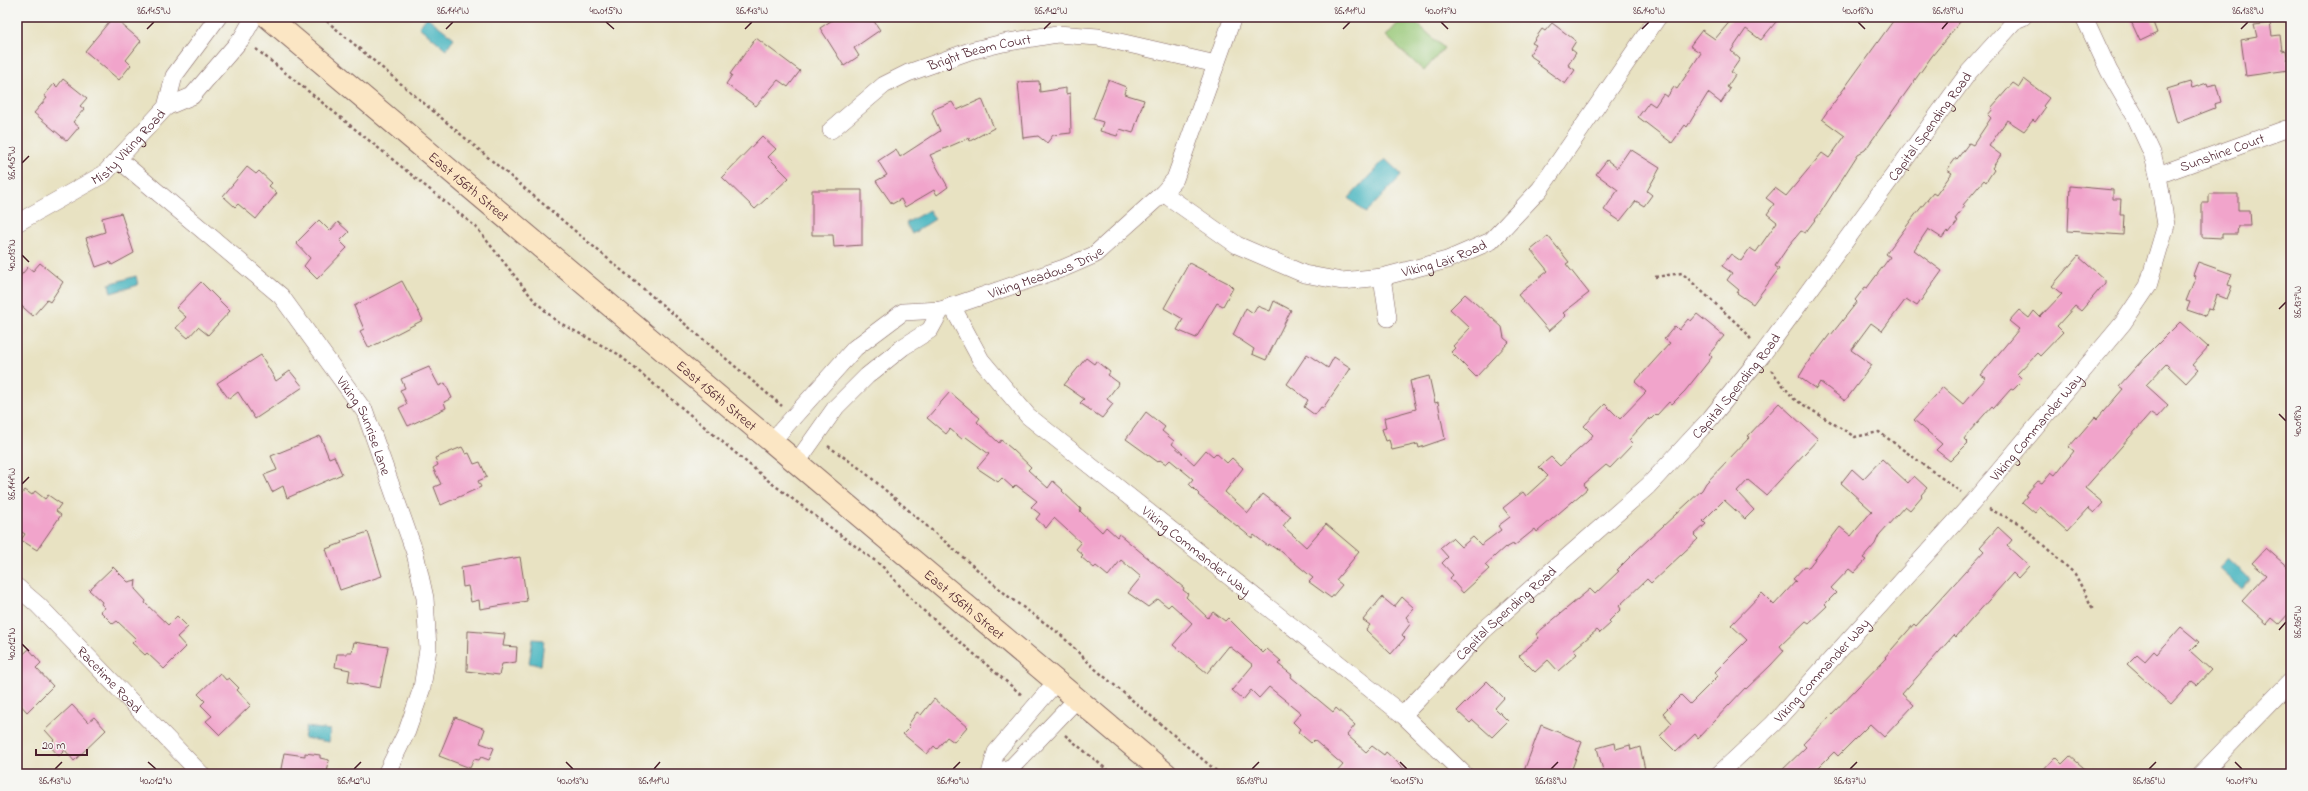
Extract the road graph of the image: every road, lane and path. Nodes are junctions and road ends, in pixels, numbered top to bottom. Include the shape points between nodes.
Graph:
1 (218, 17) edge
2 (254, 17) edge
3 (268, 17) edge
4 (322, 17) edge
5 (1233, 17) edge
6 (1658, 17) edge
7 (2023, 17) edge
8 (2084, 17) edge
9 (242, 38) junction
10 (1216, 64) junction
11 (166, 107) junction
12 (2286, 129) dead end
13 (831, 130) dead end
14 (118, 159) junction
15 (2158, 175) junction
16 (1163, 193) junction
17 (17, 224) edge
18 (1382, 277) junction
19 (1655, 277) dead end
20 (947, 308) junction
21 (1388, 318) dead end
22 (1762, 355) junction
23 (793, 418) junction
24 (816, 436) junction
25 (772, 441) junction
26 (797, 462) junction
27 (1974, 501) junction
28 (17, 587) edge
29 (2093, 609) dead end
30 (2291, 681) edge
31 (1056, 682) junction
32 (1077, 699) junction
33 (1036, 707) junction
34 (1403, 715) junction
35 (1054, 724) junction
36 (201, 774) edge
37 (386, 774) edge
38 (990, 774) edge
39 (994, 774) edge
40 (1112, 774) edge
41 (1166, 774) edge
42 (1220, 774) edge
43 (1464, 774) edge
44 (1719, 774) edge
45 (2201, 774) edge

1 - 11 street, Misty Viking Road via 174,76
2 - 9 street
3 - 25 street, East 156th Street
4 - 23 path via 645,289
5 - 10 street, Viking Meadows Drive
6 - 18 street, Viking Lair Road via 1540,189 1491,240 1446,260
7 - 22 street, Capital Spending Road via 2016,20 1969,72
8 - 15 street, Viking Commander Way via 2109,71 2135,116 2152,153
9 - 11 street via 192,96
9 - 33 path via 476,227 533,299 556,321 618,354 770,482 882,566 917,605
10 - 13 street, Bright Beam Court via 1098,37 1057,34 1026,39 970,51 884,85
10 - 16 street, Viking Meadows Drive via 1175,179
11 - 14 street, Misty Viking Road
12 - 15 street, Sunshine Court
14 - 17 street, Misty Viking Road via 104,174
14 - 37 street, Viking Sunrise Lane via 281,296 365,412 415,553 425,598 428,649 422,688 408,731
15 - 27 street, Viking Commander Way via 2166,225 2148,286 2123,323
16 - 18 street, Viking Lair Road via 1237,245 1304,274 1342,281
16 - 20 street, Viking Meadows Drive via 1094,255 1064,268
18 - 21 street
19 - 22 path via 1682,273 1745,331
20 - 23 street, Viking Meadows Drive via 903,312 855,348
20 - 24 street via 930,330 903,347 867,376 836,407
20 - 34 street, Viking Commander Way via 981,360 1028,416
22 - 27 path via 1776,379 1794,399 1855,437 1879,432
22 - 34 street, Capital Spending Road via 1709,420 1648,486 1484,630
23 - 25 street, Viking Meadows Drive
24 - 26 street
24 - 42 path via 862,470 1009,597 1060,634 1094,668
25 - 26 street, East 156th Street
26 - 31 street, East 156th Street
27 - 29 path via 2019,523 2075,574
27 - 44 street, Viking Commander Way via 1773,724
28 - 36 street, Racetime Road via 88,655
30 - 45 street
31 - 32 street, East 156th Street
31 - 33 street
32 - 35 street
32 - 41 street, East 156th Street
33 - 38 street via 996,752
34 - 43 street, Viking Commander Way
35 - 39 street via 1012,767
35 - 40 path

